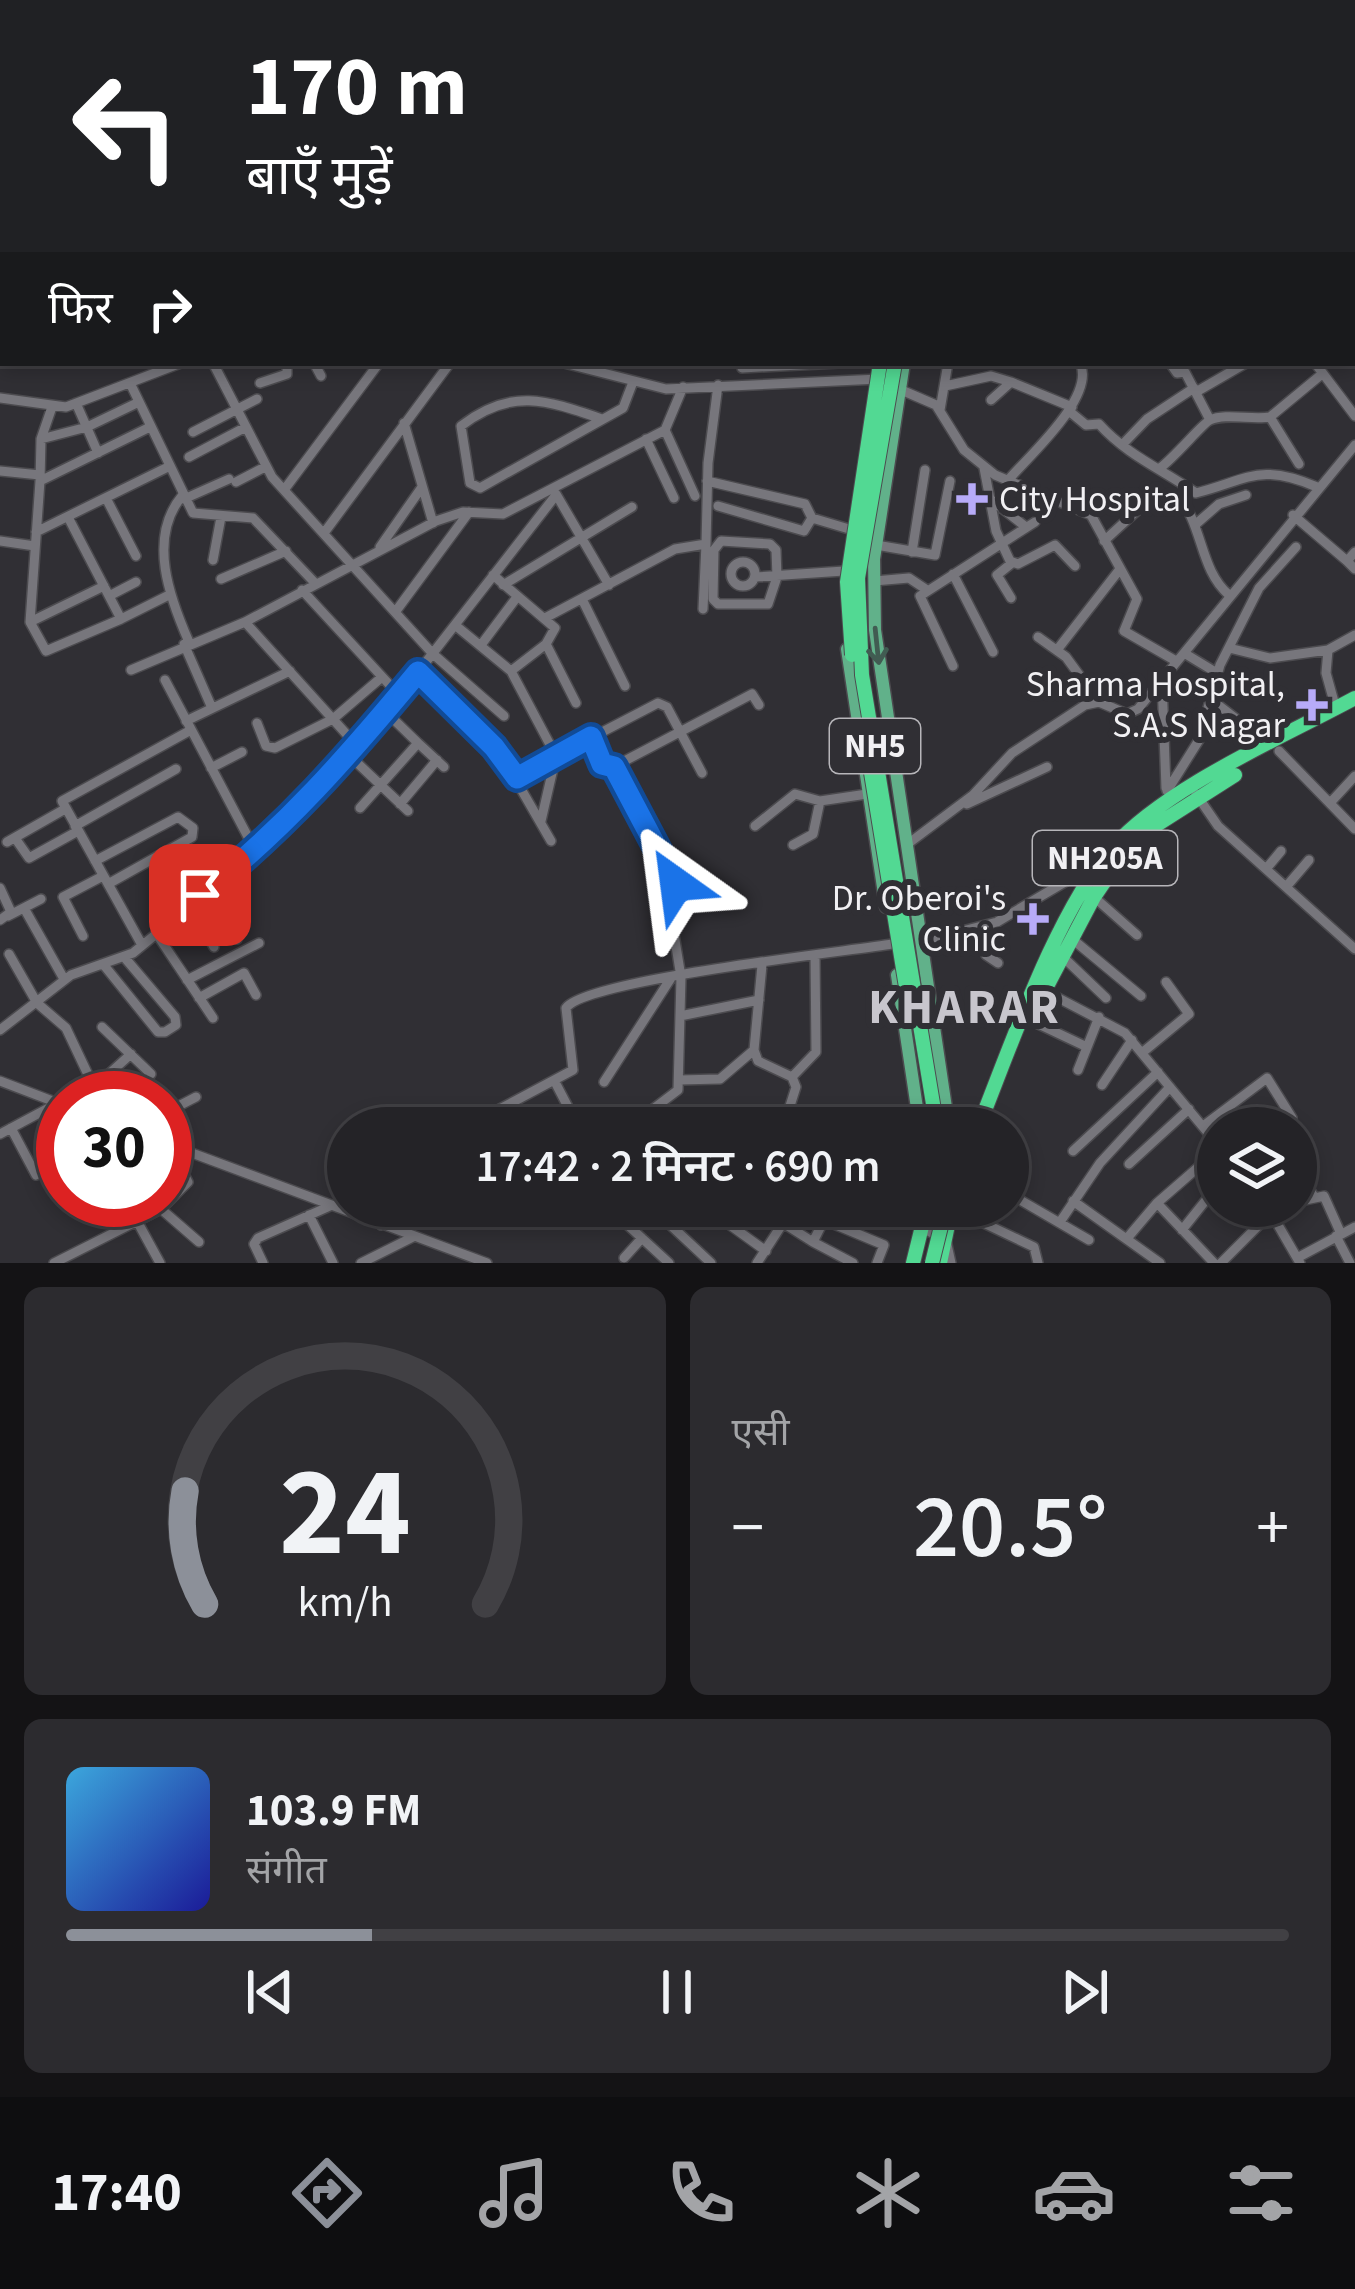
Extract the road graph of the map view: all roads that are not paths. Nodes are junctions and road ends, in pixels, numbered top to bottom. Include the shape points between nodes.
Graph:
1 (173, 366) edge
2 (215, 366) edge
3 (287, 366) edge
4 (316, 366) edge
5 (377, 366) edge
6 (448, 366) edge
7 (582, 366) edge
8 (615, 366) edge
9 (741, 366) edge
10 (894, 366) edge
11 (904, 366) edge
12 (947, 366) edge
13 (1081, 366) edge
14 (1240, 366) edge
15 (1317, 366) edge
16 (876, 368) edge
17 (1186, 368) edge
18 (1322, 374) junction
19 (321, 376) dead end
20 (612, 378) junction
21 (633, 382) junction
22 (743, 382) junction
23 (1011, 382) junction
24 (130, 383) junction
25 (260, 383) dead end
26 (718, 385) junction
27 (945, 386) junction
28 (683, 387) junction
29 (900, 389) junction
30 (1195, 390) junction
31 (0, 398) edge
32 (257, 399) dead end
33 (992, 400) dead end
34 (139, 402) junction
35 (76, 403) junction
36 (52, 407) junction
37 (1070, 409) junction
38 (940, 410) junction
39 (236, 411) junction
40 (1355, 416) edge
41 (1270, 417) junction
42 (602, 419) junction
43 (1210, 420) junction
44 (404, 423) junction
45 (87, 427) junction
46 (150, 427) junction
47 (244, 428) junction
48 (665, 430) junction
49 (193, 432) dead end
50 (41, 439) junction
51 (646, 439) junction
52 (1122, 445) junction
53 (1355, 445) edge
54 (98, 453) junction
55 (189, 458) dead end
56 (1299, 464) dead end
57 (169, 467) junction
58 (265, 467) junction
59 (984, 467) junction
60 (1160, 468) junction
61 (925, 470) dead end
62 (0, 471) edge
63 (40, 478) junction
64 (1010, 478) junction
65 (706, 481) junction
66 (950, 481) dead end
67 (422, 487) junction
68 (1317, 487) junction
69 (1180, 489) junction
70 (284, 490) junction
71 (555, 492) junction
72 (1246, 495) dead end
73 (694, 496) dead end
74 (106, 498) junction
75 (183, 498) junction
76 (674, 498) dead end
77 (989, 498) junction
78 (632, 506) dead end
79 (718, 506) dead end
80 (470, 512) junction
81 (1293, 515) junction
82 (221, 517) junction
83 (812, 518) junction
84 (69, 519) junction
85 (433, 523) junction
86 (1196, 524) junction
87 (849, 529) junction
88 (36, 532) junction
89 (324, 533) junction
90 (582, 538) junction
91 (0, 541) edge
92 (1000, 542) junction
93 (1105, 542) junction
94 (706, 544) junction
95 (35, 545) junction
96 (876, 545) junction
97 (1296, 547) dead end
98 (286, 551) junction
99 (376, 552) junction
100 (912, 552) junction
101 (136, 556) dead end
102 (213, 560) dead end
103 (1352, 561) edge
104 (1012, 563) junction
105 (354, 566) junction
106 (1075, 566) dead end
107 (1120, 568) junction
108 (844, 571) junction
109 (712, 573) junction
110 (732, 574) junction
111 (953, 574) junction
112 (493, 575) junction
113 (754, 577) junction
114 (777, 577) junction
115 (220, 579) dead end
116 (874, 581) junction
117 (136, 582) dead end
118 (315, 583) junction
119 (503, 585) junction
120 (609, 585) junction
121 (302, 590) junction
122 (927, 590) junction
123 (106, 591) junction
124 (169, 595) junction
125 (1229, 596) junction
126 (517, 597) junction
127 (1011, 598) dead end
128 (582, 599) junction
129 (703, 608) dead end
130 (395, 611) junction
131 (545, 618) junction
132 (121, 619) junction
133 (30, 622) junction
134 (245, 622) junction
135 (455, 625) junction
136 (1355, 635) edge
137 (1038, 637) dead end
138 (186, 643) junction
139 (546, 644) junction
140 (481, 645) junction
141 (1229, 648) junction
142 (1058, 650) junction
143 (1328, 650) junction
144 (993, 652) dead end
145 (433, 654) junction
146 (1180, 657) junction
147 (953, 666) dead end
148 (131, 670) dead end
149 (290, 671) junction
150 (511, 671) junction
151 (418, 672) junction
152 (1217, 673) junction
153 (382, 677) junction
154 (164, 680) dead end
155 (1162, 681) junction
156 (626, 686) dead end
157 (399, 695) junction
158 (1355, 698) edge
159 (1213, 701) junction
160 (1099, 702) junction
161 (576, 703) dead end
162 (759, 705) dead end
163 (212, 708) junction
164 (1355, 708) edge
165 (1336, 709) junction
166 (386, 712) junction
167 (504, 716) dead end
168 (333, 719) junction
169 (256, 723) dead end
170 (188, 725) junction
171 (680, 732) junction
172 (591, 737) junction
173 (418, 743) junction
174 (359, 748) junction
175 (1271, 751) junction
176 (242, 752) dead end
177 (556, 756) junction
178 (351, 757) junction
179 (614, 767) junction
180 (1047, 767) dead end
181 (212, 768) junction
182 (176, 769) dead end
183 (702, 773) dead end
184 (1355, 776) edge
185 (517, 778) junction
186 (380, 786) junction
187 (1195, 792) junction
188 (867, 794) junction
189 (820, 801) junction
190 (1170, 801) junction
191 (1330, 803) junction
192 (962, 805) junction
193 (65, 808) junction
194 (359, 808) dead end
195 (541, 821) junction
196 (755, 826) dead end
197 (76, 829) junction
198 (1355, 829) edge
199 (551, 841) dead end
200 (909, 843) junction
201 (793, 845) dead end
202 (176, 847) junction
203 (876, 848) junction
204 (1281, 851) dead end
205 (256, 852) junction
206 (1309, 860) dead end
207 (95, 861) junction
208 (1266, 869) junction
209 (105, 880) junction
210 (1090, 880) junction
211 (1286, 887) junction
212 (0, 888) edge
213 (205, 891) junction
214 (1094, 897) junction
215 (41, 899) dead end
216 (190, 904) junction
217 (24, 908) junction
218 (4, 918) edge
219 (981, 929) junction
220 (156, 933) junction
221 (1137, 935) dead end
222 (82, 936) dead end
223 (1071, 938) junction
224 (237, 939) dead end
225 (924, 941) junction
226 (259, 943) dead end
227 (892, 944) junction
228 (142, 945) junction
229 (214, 947) dead end
230 (1355, 949) edge
231 (9, 954) dead end
232 (815, 956) junction
233 (1062, 956) junction
234 (125, 958) junction
235 (998, 963) dead end
236 (103, 964) junction
237 (762, 964) junction
238 (676, 978) junction
239 (64, 979) junction
240 (188, 980) junction
241 (1166, 982) dead end
242 (1041, 989) junction
243 (256, 995) dead end
244 (1141, 996) dead end
245 (199, 998) junction
246 (1106, 998) dead end
247 (759, 1000) junction
248 (37, 1003) junction
249 (0, 1015) edge
250 (680, 1016) junction
251 (1099, 1017) junction
252 (213, 1018) dead end
253 (1032, 1021) junction
254 (4, 1027) edge
255 (102, 1027) dead end
256 (1132, 1040) junction
257 (1087, 1047) junction
258 (754, 1050) junction
259 (1143, 1052) junction
260 (131, 1054) junction
261 (1078, 1070) dead end
262 (89, 1071) edge
263 (111, 1071) edge
264 (146, 1071) edge
265 (1158, 1072) junction
266 (792, 1077) junction
267 (679, 1080) junction
268 (0, 1081) edge
269 (555, 1082) junction
270 (604, 1082) dead end
271 (1102, 1085) dead end
272 (1170, 1087) junction
273 (36, 1095) edge
274 (196, 1097) dead end
275 (192, 1099) edge
276 (506, 1107) edge
277 (568, 1107) edge
278 (658, 1107) edge
279 (790, 1107) edge
280 (924, 1107) edge
281 (925, 1107) edge
282 (925, 1107) edge
283 (946, 1107) edge
284 (992, 1107) edge
285 (993, 1107) edge
286 (1228, 1107) edge
287 (1285, 1107) edge
288 (1189, 1108) junction
289 (36, 1116) edge
290 (1197, 1118) edge
291 (11, 1128) junction
292 (0, 1134) edge
293 (1073, 1151) dead end
294 (192, 1154) edge
295 (1129, 1164) dead end
296 (1197, 1167) edge
297 (36, 1175) edge
298 (1317, 1195) edge
299 (1073, 1201) junction
300 (1157, 1203) junction
301 (1029, 1204) edge
302 (327, 1205) edge
303 (327, 1207) edge
304 (1197, 1210) edge
305 (309, 1215) junction
306 (1060, 1222) junction
307 (1355, 1226) edge
308 (125, 1227) edge
309 (140, 1227) edge
310 (182, 1227) edge
311 (386, 1227) edge
312 (631, 1227) edge
313 (672, 1227) edge
314 (734, 1227) edge
315 (780, 1227) edge
316 (789, 1227) edge
317 (822, 1227) edge
318 (938, 1227) edge
319 (944, 1227) edge
320 (989, 1227) edge
321 (1253, 1227) edge
322 (1280, 1227) edge
323 (839, 1228) joint
324 (924, 1229) joint
325 (1181, 1229) junction
326 (1339, 1235) junction
327 (1130, 1236) junction
328 (413, 1237) junction
329 (642, 1238) junction
330 (946, 1240) junction
331 (1089, 1240) dead end
332 (199, 1242) dead end
333 (817, 1244) junction
334 (766, 1250) junction
335 (833, 1253) junction
336 (624, 1258) dead end
337 (1299, 1260) edge
338 (54, 1263) edge
339 (160, 1263) edge
340 (263, 1263) edge
341 (333, 1263) edge
342 (361, 1263) edge
343 (487, 1263) edge
344 (669, 1263) edge
345 (711, 1263) edge
346 (757, 1263) edge
347 (814, 1263) edge
348 (854, 1263) edge
349 (878, 1263) edge
350 (913, 1263) edge
351 (932, 1263) edge
352 (951, 1263) edge
353 (1038, 1263) edge
354 (1160, 1263) edge
355 (1218, 1263) edge
356 (1350, 1263) edge

1 - 24 street
2 - 39 street
3 - 25 street via 287,374
4 - 19 street
5 - 70 street
6 - 44 street
7 - 20 street
8 - 20 street
9 - 22 street
10 - 281 highway, NH5, bridge via 858,578 862,674
11 - 29 main road
12 - 27 street
13 - 37 street
14 - 30 street
15 - 18 street
16 - 22 street
16 - 29 street
16 - 87 main road
16 - 282 highway, NH5, bridge via 848,602
17 - 30 street
18 - 40 street
18 - 41 street
20 - 21 street
21 - 28 street
21 - 42 street via 626,406
22 - 26 street
23 - 27 street via 991,376
23 - 33 street
23 - 37 street
24 - 34 street
24 - 35 street
26 - 28 street
26 - 65 street
27 - 38 street
28 - 48 street
29 - 38 street
29 - 96 main road
30 - 43 street
30 - 52 street
31 - 36 street
32 - 39 street
34 - 45 street
34 - 46 street
35 - 36 street
35 - 45 street
36 - 50 street
37 - 52 street
37 - 64 street
38 - 59 street via 957,442
39 - 47 street
39 - 49 street
41 - 43 street
41 - 56 street
42 - 42 street via 507,477 480,488 470,483 461,425 500,401 546,399
43 - 60 street
44 - 67 street
44 - 89 street
45 - 50 street
45 - 54 street
46 - 54 street
46 - 57 street
47 - 55 street
47 - 58 street
48 - 51 street
48 - 73 street
50 - 63 street
51 - 71 street
51 - 76 street
52 - 60 street
53 - 68 street
54 - 63 street
57 - 74 street
57 - 75 street
58 - 70 street
58 - 75 street
59 - 64 street
59 - 77 street
60 - 69 street
61 - 100 street
62 - 63 street
63 - 88 street
64 - 93 street via 1091,515
65 - 83 street via 806,504
65 - 94 street
66 - 100 street via 939,550
67 - 85 street
67 - 99 street
68 - 69 street via 1265,473 1199,494
68 - 81 street
69 - 86 street
69 - 93 street via 1142,506
70 - 89 street
71 - 80 street via 502,514
71 - 90 street
71 - 112 street
72 - 86 street
74 - 84 street
74 - 101 street
75 - 82 street via 193,513
75 - 124 street via 163,570
77 - 92 street
77 - 92 street via 1030,524
78 - 90 street
79 - 83 street via 804,531
80 - 85 street
80 - 130 street
81 - 103 street
81 - 125 street
82 - 98 street via 253,518
82 - 102 street
83 - 87 street
84 - 88 street
84 - 123 street
85 - 99 street
86 - 125 street via 1210,577
87 - 108 main road
88 - 95 street
89 - 105 street
90 - 119 street
90 - 120 street
91 - 95 street
92 - 104 street
92 - 111 street
93 - 107 street
94 - 120 street via 676,549
94 - 129 street
95 - 133 street
96 - 100 street
96 - 116 main road
97 - 141 street via 1259,588
98 - 115 street
98 - 118 street
99 - 105 street
104 - 106 street via 1054,545
104 - 127 street via 997,575
105 - 118 street
105 - 130 street
107 - 142 street
107 - 146 street via 1137,601 1124,631
108 - 114 street
108 - 188 main road
109 - 110 street
109 - 114 street via 718,604 764,607
109 - 114 street via 718,544 743,543 776,550
110 - 113 street via 741,585
110 - 113 street via 746,562
111 - 122 street
111 - 144 street
112 - 119 street
112 - 135 street
113 - 114 street
116 - 122 street via 909,578
116 -> 200 main road via 880,673
117 - 123 street
118 - 121 street
119 - 126 street
120 - 128 street
121 - 134 street
121 - 153 street
122 - 147 street via 920,600
123 - 132 street
123 - 133 street
124 - 132 street
124 - 138 street
125 - 146 street
126 - 131 street
126 - 140 street
128 - 131 street
128 - 156 street
130 - 145 street
131 - 139 street via 556,631
132 - 133 street via 46,651
134 - 138 street
134 - 149 street
135 - 140 street
135 - 145 street
136 - 143 street
137 - 142 street
138 - 148 street
138 - 163 street
139 - 150 street
139 - 161 street
140 - 150 street
141 - 143 street via 1270,658
141 - 152 street
142 - 160 street
143 - 165 street via 1325,673
145 - 151 street
145 - 167 street
146 - 152 street
146 - 155 street
149 - 163 street
149 - 168 street
150 - 177 street
151 - 157 street
151 - 185 street
152 - 159 street
153 - 157 street
153 - 168 street
154 - 170 street
155 - 160 street via 1133,713
155 - 190 street
157 - 166 street
158 - 165 highway, NH205A
159 - 175 street
159 - 190 street
160 - 192 street via 1012,753
162 - 171 street via 752,694
163 - 170 street
164 - 175 highway, NH205A
165 - 175 highway, NH205A
166 - 173 street
166 - 174 street
168 - 169 street via 272,749
168 - 174 street
170 - 181 street
170 - 193 street via 67,796
171 - 172 street via 660,702
171 - 179 street
171 - 183 street
172 - 177 street
172 - 179 street via 602,764
173 - 186 street
173 - 186 street via 440,764 404,808
174 - 178 street
175 - 187 highway, NH205A
175 - 191 street
176 - 181 street
177 - 185 street
177 - 195 street
178 - 186 street
178 - 205 street
179 - 238 street via 676,879
180 - 192 street
181 - 205 street
182 - 197 street
184 - 191 street
185 - 195 street
186 - 194 street
187 - 190 highway, NH205A
187 - 208 street via 1218,826
188 - 189 street
188 - 203 main road
189 - 196 street via 790,795
189 - 201 street via 813,834
190 - 210 highway, NH205A via 1115,845
190 - 214 highway, NH205A
191 - 198 street
192 - 200 street
193 - 197 street
193 - 197 street via 11,840 29,858
195 - 199 street
197 - 207 street
200 - 203 main road
200 - 225 main road
202 - 207 street via 194,834 181,816
202 - 209 street
202 - 213 street
203 - 227 main road
204 - 208 street
205 - 213 street
206 - 211 street
207 - 209 street
208 - 211 street
209 - 222 street via 63,897
209 - 228 street
210 - 219 street via 1075,876
210 - 242 highway, NH205A
211 - 230 street
212 - 218 street via 11,907
213 - 216 street
213 - 224 street
214 - 221 street
214 - 223 highway, NH205A
215 - 217 street
216 - 220 street
216 - 229 street
217 - 218 street
217 - 239 street
219 - 225 street
219 - 235 street via 986,955
220 - 228 street
220 - 240 street
223 - 233 highway, NH205A
223 - 244 street
225 - 283 main road
226 - 240 street
227 - 232 street
227 - 280 main road
228 - 234 street
231 - 248 street
232 - 237 street
232 - 266 street via 816,1052
233 - 242 highway, NH205A
233 - 246 street
234 - 236 street
234 - 236 street via 176,1025 158,1031
236 - 239 street
237 - 238 street
237 - 247 street
238 - 250 street
238 - 269 street via 570,1001 574,1065
238 - 270 street
239 - 248 street
240 - 245 street
241 - 259 street via 1189,1014
242 - 251 street
242 - 253 highway, NH205A
242 - 284 highway, NH205A
243 - 245 street via 244,973
245 - 252 street
247 - 250 street
247 - 258 street
248 - 254 street
248 - 262 street via 66,1028
249 - 254 street
250 - 267 street
251 - 256 street
251 - 257 street
253 - 257 street
253 - 285 highway, NH205A
255 - 260 street
256 - 259 street
256 - 271 street
257 - 261 street
258 - 266 street via 758,1061
258 - 267 street via 720,1078
259 - 265 street
260 - 263 street
260 - 264 street
265 - 272 street
265 - 293 street
266 - 279 street
267 - 278 street
268 - 273 street
269 - 276 street
269 - 277 street
272 - 288 street
272 - 299 street
274 - 275 street
286 - 287 street via 1267,1078
288 - 290 street
288 - 295 street
289 - 291 street
291 - 292 street
291 - 297 street
294 - 302 street
296 - 300 street
298 - 326 street
299 - 306 street
299 - 327 street
300 - 325 street
300 - 327 street
301 - 306 street
303 - 305 street
304 - 325 street
305 - 340 street via 258,1238
305 - 341 street
306 - 331 street
307 - 326 street
308 - 338 street
309 - 339 street
310 - 332 street
311 - 328 street
312 - 329 street
313 - 345 street
314 - 334 street
315 - 334 street
316 - 333 street
317 - 333 street
318 - 351 highway, bridge
319 - 330 highway
320 - 353 street via 1034,1247
321 - 355 street
322 - 337 street
323 - 335 street
323 - 349 street via 884,1245
324 - 330 street
324 - 350 highway
325 - 355 street
326 - 337 street
326 - 356 street
327 - 354 street
328 - 342 street
328 - 343 street
329 - 336 street
329 - 344 street
330 - 351 highway
330 - 352 street
333 - 335 street
333 - 347 street
334 - 346 street
335 - 348 street

